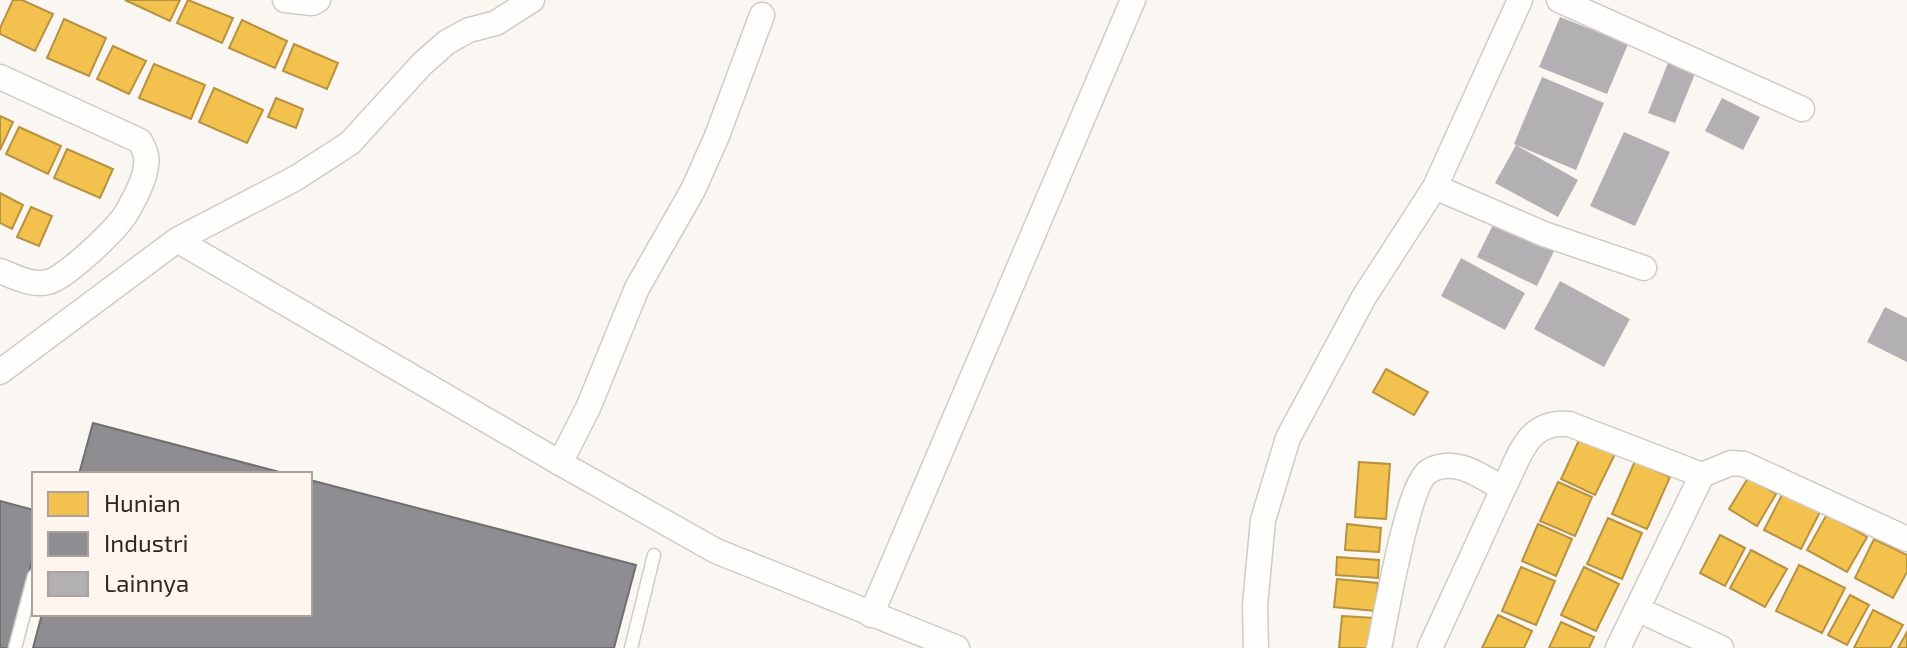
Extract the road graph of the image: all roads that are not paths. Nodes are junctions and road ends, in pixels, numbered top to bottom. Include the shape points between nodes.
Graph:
1 (285, 0) edge
2 (318, 0) edge
3 (532, 0) edge
4 (1133, 0) edge
5 (1520, 0) edge
6 (1559, 0) edge
7 (762, 15) dead end
8 (0, 77) edge
9 (1802, 109) dead end
10 (1435, 187) junction
11 (177, 240) junction
12 (1644, 268) dead end
13 (0, 271) edge
14 (0, 372) edge
15 (560, 463) junction
16 (1702, 475) junction
17 (1503, 489) junction
18 (1907, 539) edge
19 (654, 555) dead end
20 (32, 584) edge
21 (1637, 609) junction
22 (871, 615) junction
23 (15, 648) edge
24 (631, 648) edge
25 (957, 648) edge
26 (1256, 648) edge
27 (1379, 648) edge
28 (1430, 648) edge
29 (1618, 648) edge
30 (1721, 648) edge

1 - 2 street
3 - 11 street via 496,23 447,42 350,143 321,163
4 - 22 street
5 - 10 street
6 - 9 street
7 - 15 street via 693,190 637,288
8 - 13 street via 140,141 147,167 126,214 69,273 40,283
10 - 12 street via 1544,234
10 - 26 street via 1364,297 1288,438 1263,520
11 - 14 street
11 - 15 street
15 - 22 street via 716,551
16 - 17 street via 1558,423 1534,430
16 - 18 street via 1731,463 1744,464
16 - 21 street
17 - 27 street via 1456,466 1425,473 1411,501
17 - 28 street
19 - 24 lane
20 - 23 lane
21 - 29 street
21 - 30 street
22 - 25 street

